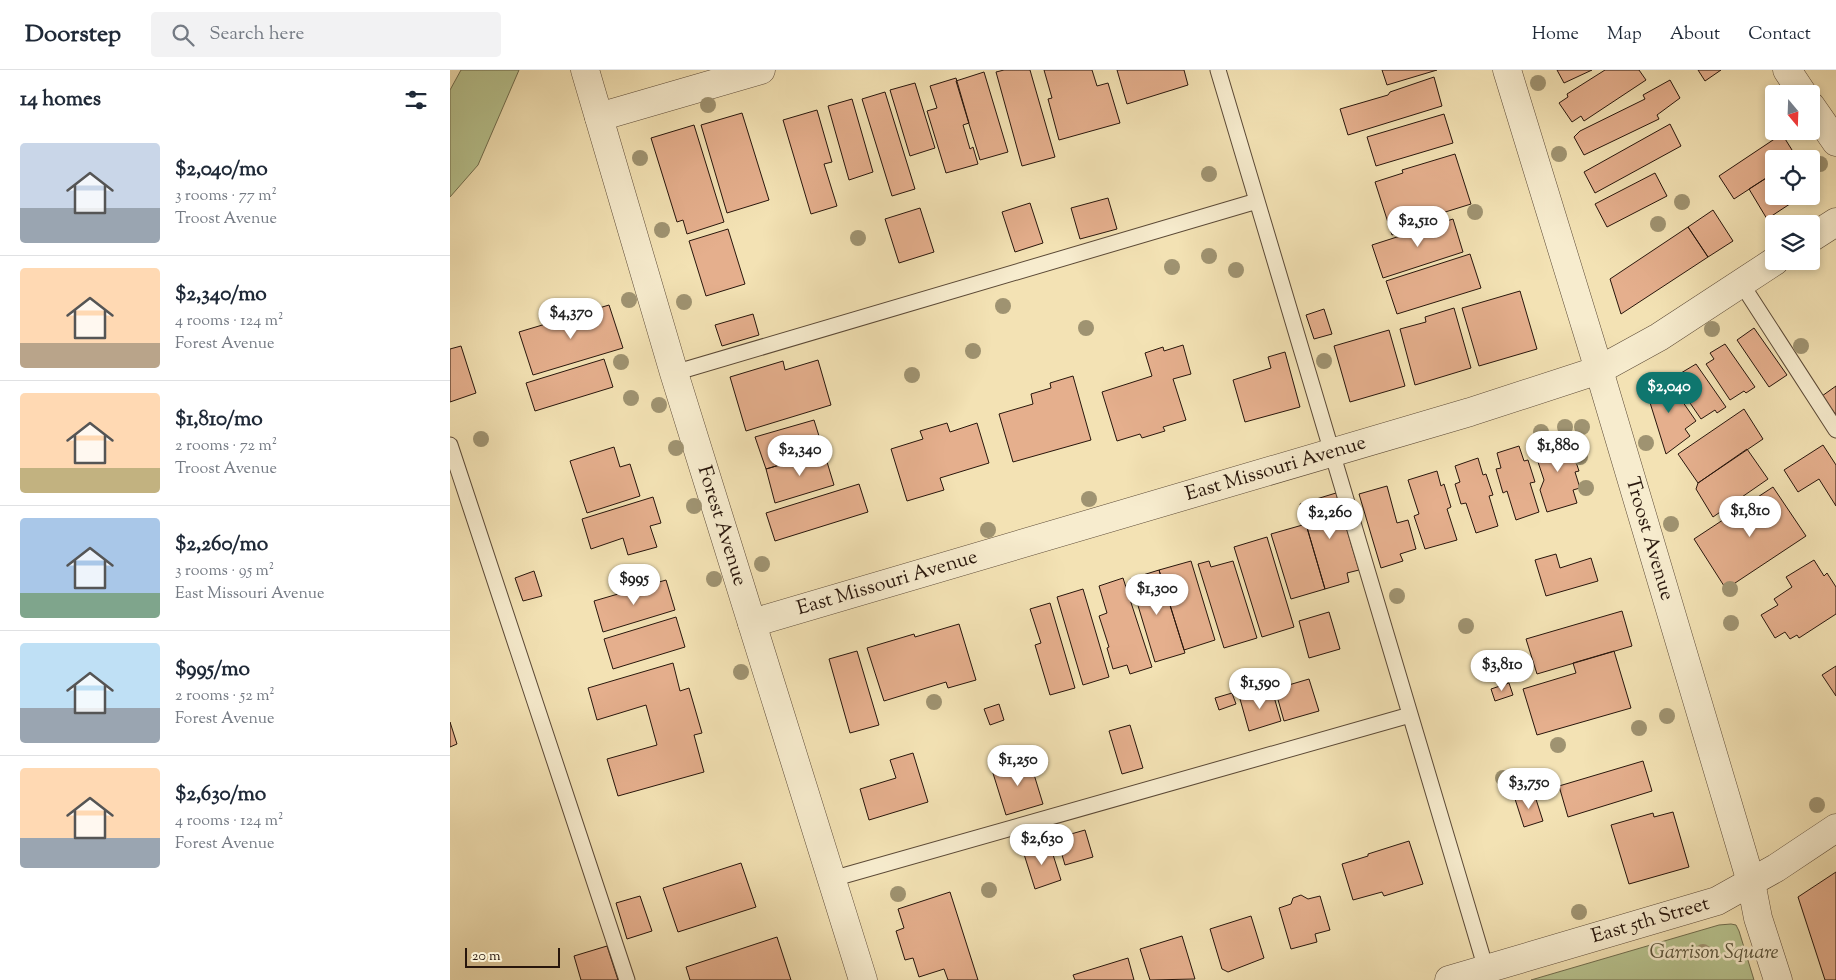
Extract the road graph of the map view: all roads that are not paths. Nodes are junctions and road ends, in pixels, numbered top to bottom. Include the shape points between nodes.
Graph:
1 (585, 70) edge
2 (761, 70) edge
3 (1218, 70) edge
4 (1506, 70) edge
5 (1787, 70) edge
6 (1797, 85) edge
7 (599, 117) junction
8 (1820, 119) edge
9 (1836, 142) edge
10 (1257, 201) junction
11 (1836, 222) edge
12 (1820, 232) edge
13 (1765, 267) edge
14 (1741, 283) junction
15 (1598, 370) junction
16 (674, 373) junction
17 (1836, 430) edge
18 (450, 445) edge
19 (1332, 452) junction
20 (752, 623) junction
21 (1410, 715) junction
22 (1836, 828) edge
23 (832, 879) junction
24 (1751, 882) junction
25 (1486, 969) junction
26 (627, 980) edge
27 (863, 980) edge
28 (1449, 980) edge
29 (1778, 980) edge

1 - 7 street, Forest Avenue
2 - 7 street
3 - 10 lane
4 - 15 street, Troost Avenue
5 - 6 street
7 - 16 street, Forest Avenue
8 - 9 street
10 - 16 lane
10 - 19 lane
11 - 12 street
13 - 14 street, East Missouri Avenue
14 - 15 street, East Missouri Avenue via 1659,337
14 - 17 lane
15 - 19 street, East Missouri Avenue
15 - 24 street, Troost Avenue
16 - 20 street, Forest Avenue
18 - 26 lane
19 - 20 street, East Missouri Avenue
19 - 21 lane
20 - 23 street, Forest Avenue
21 - 23 lane
21 - 25 lane
22 - 24 street, East 5th Street
23 - 27 street, Forest Avenue
24 - 25 street, East 5th Street via 1717,901
24 - 29 street, Troost Avenue via 1758,918
25 - 28 street, East 5th Street

